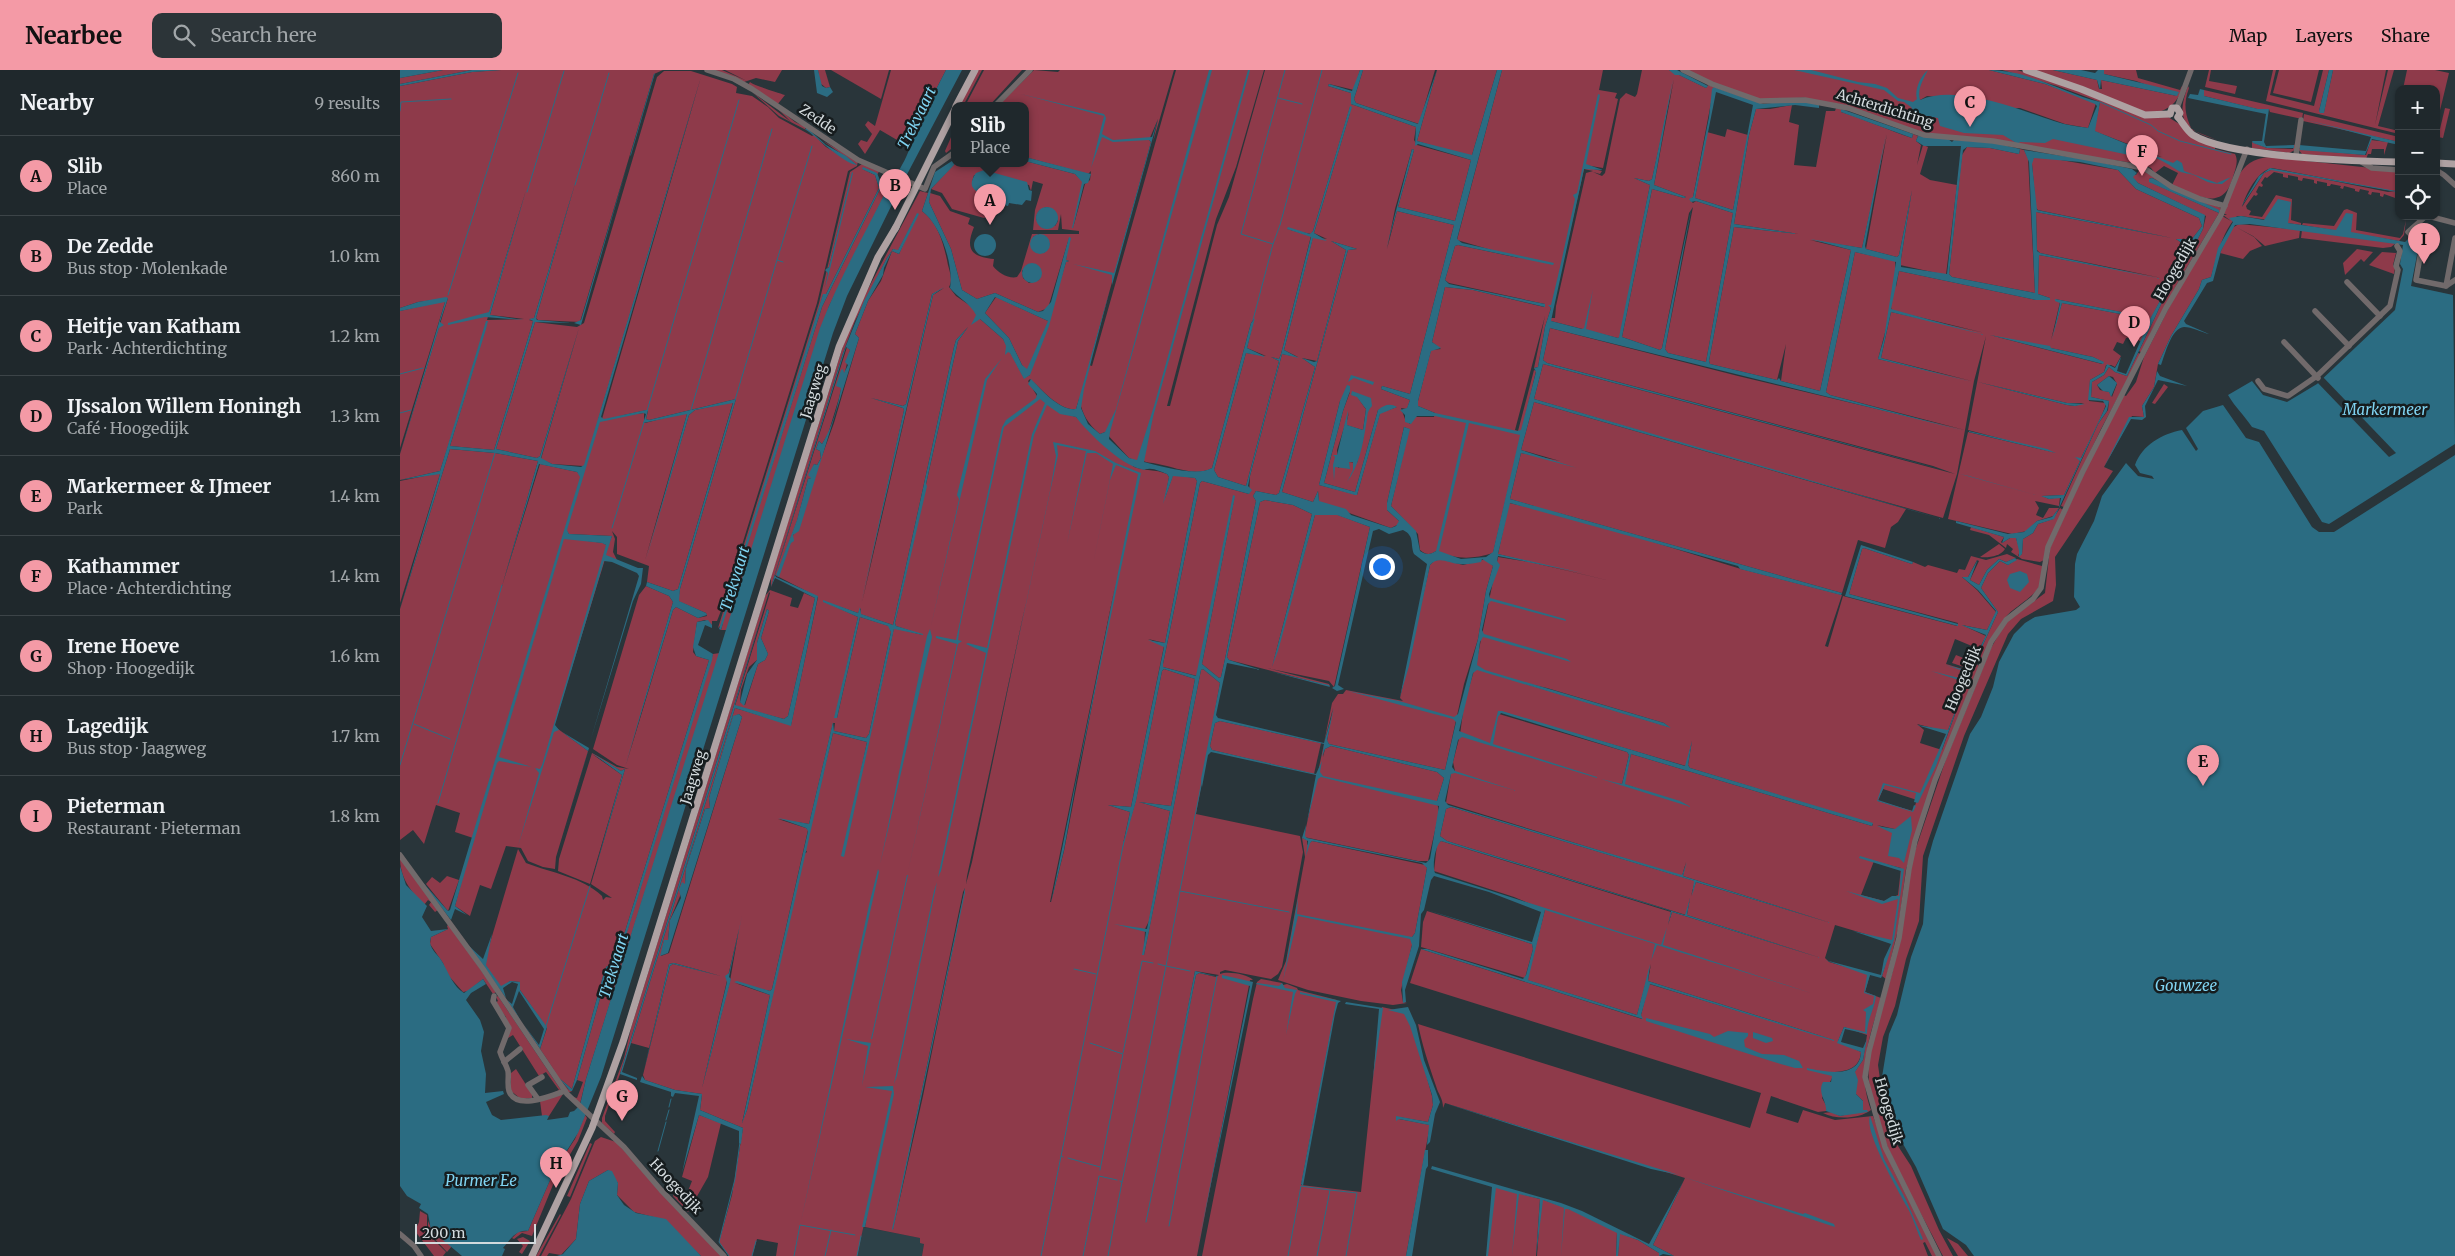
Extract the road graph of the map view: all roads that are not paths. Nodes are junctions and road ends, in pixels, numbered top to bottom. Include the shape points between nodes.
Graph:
1 (707, 70) edge
2 (975, 70) edge
3 (1030, 70) edge
4 (1683, 70) edge
5 (2026, 70) edge
6 (2191, 70) edge
7 (959, 102) edge
8 (999, 102) edge
9 (2177, 108) junction
10 (2170, 114) junction
11 (2178, 117) junction
12 (951, 119) edge
13 (2301, 120) dead end
14 (2248, 150) junction
15 (951, 155) edge
16 (2296, 155) junction
17 (2360, 161) junction
18 (2395, 162) edge
19 (2440, 163) edge
20 (2455, 164) edge
21 (2395, 170) edge
22 (2440, 172) edge
23 (2455, 185) edge
24 (917, 186) junction
25 (2225, 206) junction
26 (2440, 219) edge
27 (2422, 220) edge
28 (2455, 223) edge
29 (2455, 238) edge
30 (2397, 246) dead end
31 (2455, 280) edge
32 (2346, 282) dead end
33 (2446, 286) junction
34 (2315, 312) dead end
35 (2380, 316) junction
36 (2284, 342) dead end
37 (2349, 346) junction
38 (2318, 377) junction
39 (2258, 381) dead end
40 (400, 856) edge
41 (494, 996) dead end
42 (520, 1050) dead end
43 (504, 1062) junction
44 (542, 1077) dead end
45 (564, 1091) junction
46 (538, 1099) junction
47 (593, 1124) junction
48 (400, 1234) edge
49 (421, 1256) edge
50 (532, 1256) edge
51 (724, 1256) edge
52 (1939, 1256) edge

1 - 24 street, Zedde via 743,84 851,156
2 - 7 main road
3 - 8 street
4 - 25 street, Achterdichting via 1760,101 1805,100 1848,108 1924,135 1993,141 2144,168 2172,187
5 - 10 main road via 2145,116
6 - 9 street
9 - 10 main road via 2172,108
9 - 11 main road
10 - 11 main road
11 - 14 main road via 2196,136
12 - 24 main road
13 - 16 street
14 - 16 main road
14 - 25 street, Hoogedijk
15 - 24 street, Zedde via 934,167 926,189
16 - 17 main road
17 - 18 main road
17 - 21 street via 2372,168
19 - 20 main road
22 - 23 street
24 - 47 main road, Jaagweg via 859,299 840,346 624,1042
25 - 52 street, Hoogedijk via 2180,282 2104,427 2050,543 2039,592 2006,620 1994,637 1915,841 1899,938 1868,1051 1866,1076 1885,1148
26 - 28 street
27 - 33 street via 2408,232 2422,245 2416,280
29 - 33 street
30 - 35 street via 2400,251 2398,270 2390,306
31 - 33 street
32 - 35 street
34 - 37 street
35 - 37 street
36 - 38 street
37 - 38 street
38 - 39 street via 2288,396 2264,389
40 - 45 street, Hoogedijk via 483,969
41 - 43 street via 493,1002 509,1028 500,1049
42 - 43 street
43 - 46 street via 512,1095 522,1100
44 - 46 street via 528,1085
45 - 46 street
45 - 47 street, Hoogedijk
47 - 50 main road, Jaagweg
47 - 51 street, Hoogedijk via 624,1147
48 - 49 street

